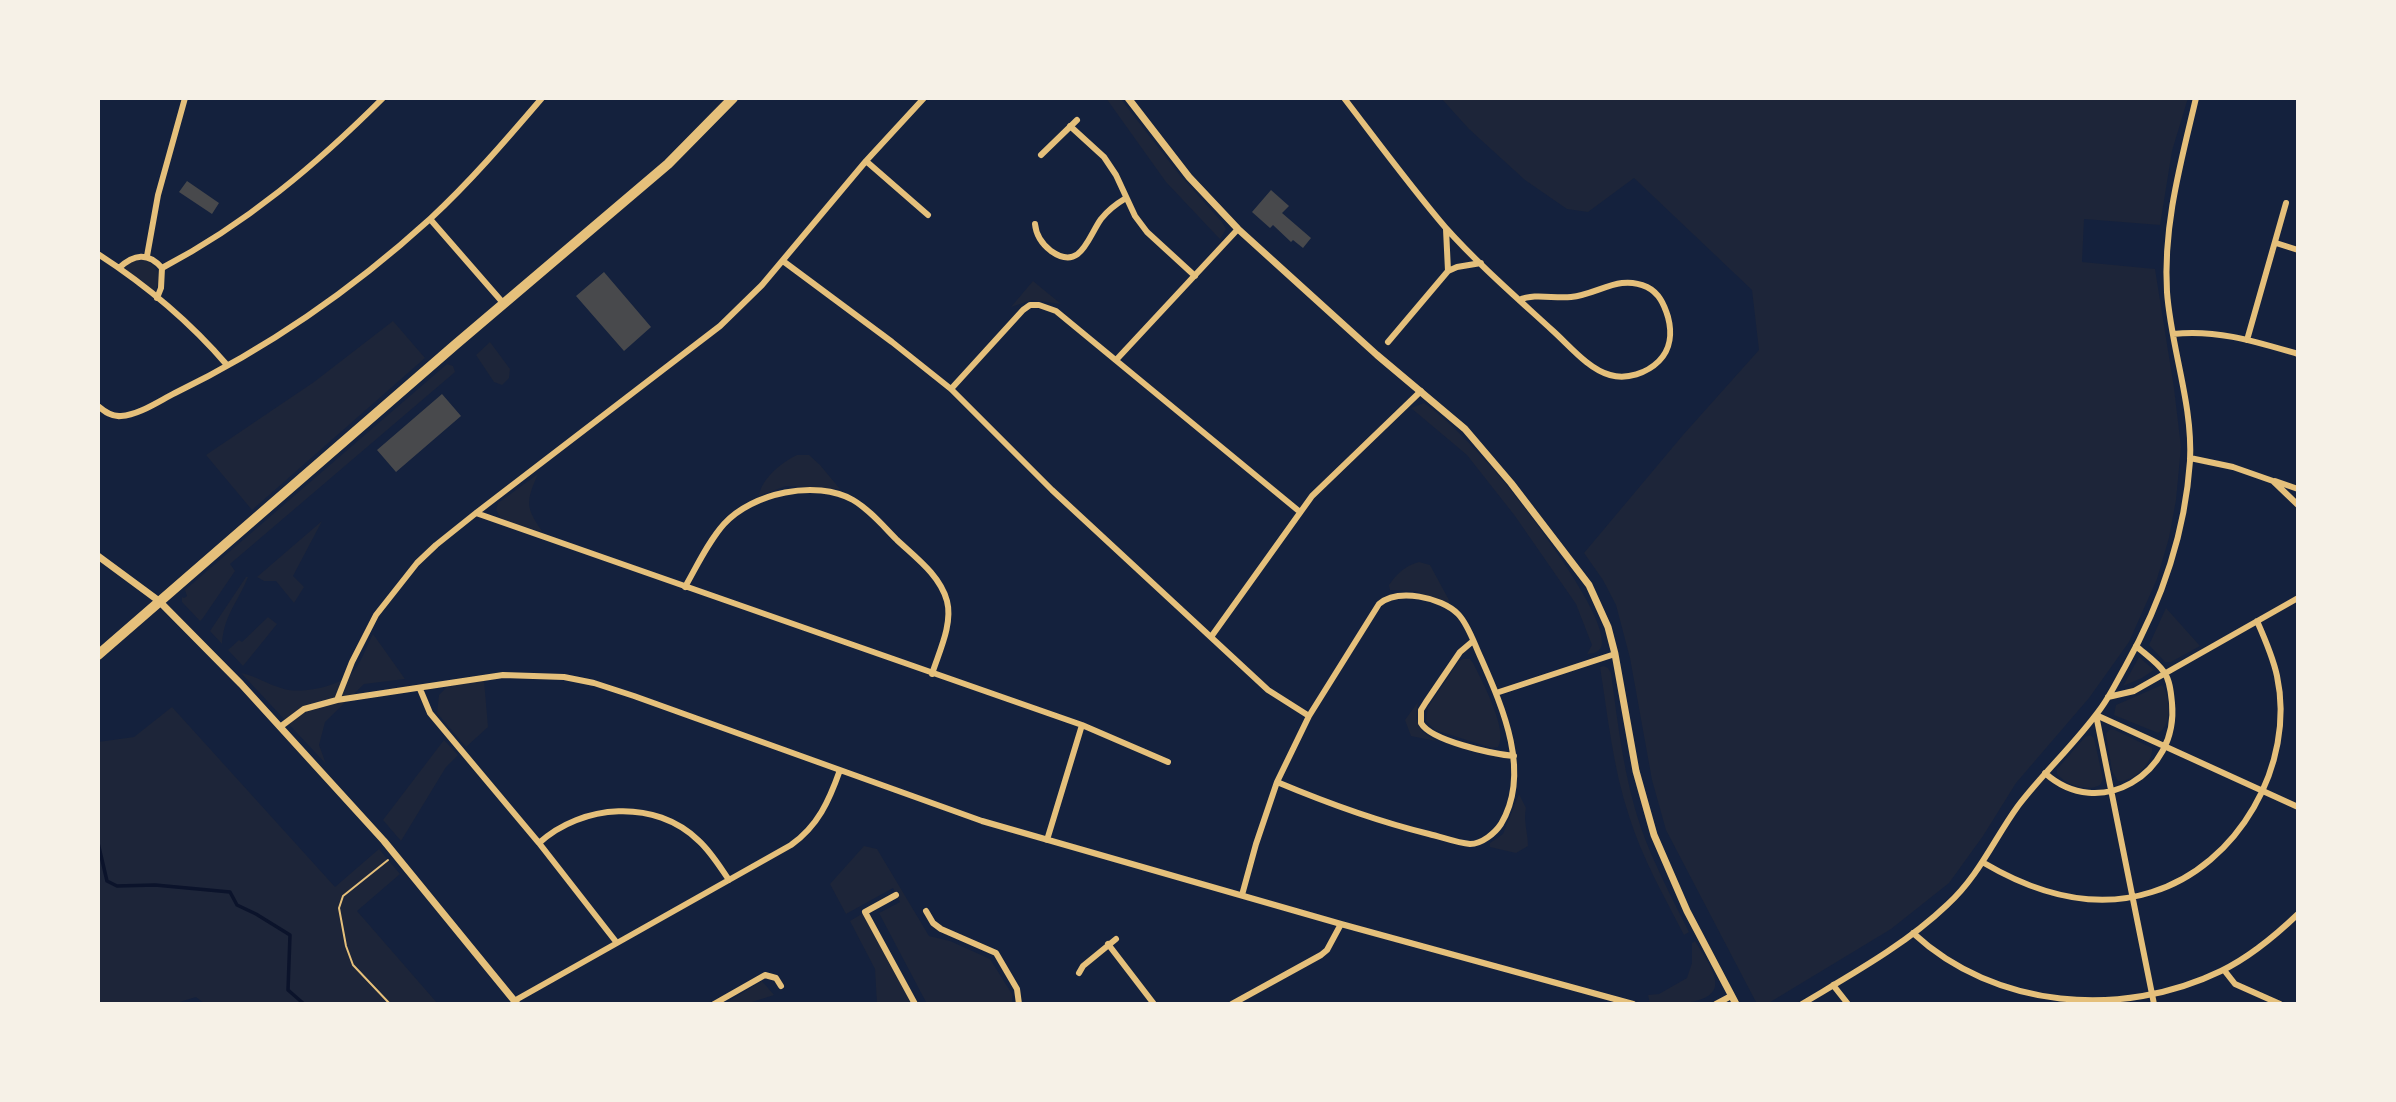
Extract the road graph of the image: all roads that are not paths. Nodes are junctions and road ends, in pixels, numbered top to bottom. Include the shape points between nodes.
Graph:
1 (184, 98) edge
2 (383, 98) edge
3 (542, 98) edge
4 (733, 98) edge
5 (925, 98) edge
6 (1128, 98) edge
7 (1344, 98) edge
8 (2196, 98) edge
9 (1077, 120) dead end
10 (1070, 126) junction
11 (1041, 155) dead end
12 (866, 161) junction
13 (1126, 198) junction
14 (2286, 203) dead end
15 (928, 215) dead end
16 (430, 219) junction
17 (1035, 224) dead end
18 (1446, 227) junction
19 (1238, 229) junction
20 (2276, 243) junction
21 (2298, 250) edge
22 (98, 254) edge
23 (147, 256) junction
24 (783, 261) junction
25 (1481, 263) junction
26 (119, 268) junction
27 (162, 268) junction
28 (1448, 271) junction
29 (1195, 276) junction
30 (158, 298) junction
31 (1519, 300) junction
32 (504, 304) junction
33 (2173, 334) junction
34 (2247, 340) junction
35 (1388, 342) dead end
36 (2298, 354) edge
37 (1117, 359) junction
38 (227, 365) junction
39 (951, 389) junction
40 (1421, 391) junction
41 (98, 406) edge
42 (2190, 458) junction
43 (2273, 481) junction
44 (2298, 489) edge
45 (2298, 505) edge
46 (1300, 512) junction
47 (476, 513) junction
48 (98, 556) edge
49 (685, 587) junction
50 (2298, 598) edge
51 (159, 601) junction
52 (2257, 621) junction
53 (1212, 637) junction
54 (1473, 641) junction
55 (2136, 646) junction
56 (1615, 654) junction
57 (98, 655) edge
58 (2165, 673) junction
59 (932, 674) junction
60 (420, 689) junction
61 (1496, 693) junction
62 (2108, 697) junction
63 (337, 700) junction
64 (2096, 715) junction
65 (1309, 716) junction
66 (1082, 725) junction
67 (280, 727) junction
68 (2166, 746) junction
69 (1514, 756) junction
70 (1168, 762) dead end
71 (840, 770) junction
72 (2045, 773) junction
73 (1278, 782) junction
74 (2112, 790) junction
75 (2262, 790) junction
76 (2298, 807) edge
77 (1047, 840) junction
78 (539, 843) junction
79 (1984, 863) junction
80 (729, 880) junction
81 (896, 895) dead end
82 (1242, 895) junction
83 (2133, 896) junction
84 (926, 911) dead end
85 (2298, 914) edge
86 (1341, 923) junction
87 (1913, 933) junction
88 (1115, 939) dead end
89 (617, 943) junction
90 (1108, 944) junction
91 (2224, 970) junction
92 (1079, 973) dead end
93 (1833, 985) junction
94 (781, 986) dead end
95 (2152, 995) junction
96 (1731, 996) junction
97 (515, 1002) edge
98 (714, 1004) edge
99 (915, 1004) edge
100 (1020, 1004) edge
101 (1154, 1004) edge
102 (1233, 1004) edge
103 (1633, 1004) edge
104 (1716, 1004) edge
105 (1736, 1004) edge
106 (1802, 1004) edge
107 (1848, 1004) edge
108 (2154, 1004) edge
109 (2280, 1004) edge

1 - 23 street
2 - 27 street via 266,202
3 - 16 street
4 - 32 main road via 668,164
5 - 12 street
6 - 19 street via 1189,177
7 - 18 street
8 - 33 street via 2168,228 2167,295
9 - 10 street
10 - 11 street
10 - 13 street via 1104,157
12 - 15 street
12 - 24 street
13 - 17 street via 1108,211 1088,244 1071,257 1046,247
13 - 29 street via 1147,232
14 - 20 street
16 - 32 street
16 - 38 street via 319,309
18 - 25 street
18 - 28 street
19 - 29 street
19 - 40 street
20 - 21 street
20 - 34 street
22 - 26 street
23 - 26 street
23 - 27 street
24 - 39 street
24 - 47 street via 720,326
25 - 28 street
25 - 31 street
26 - 30 street
27 - 30 street
28 - 35 street
29 - 37 street
30 - 38 street
31 - 31 street via 1591,365 1610,375 1630,376 1648,368 1659,361 1670,341 1671,329 1659,297 1632,282 1620,281 1580,296
32 - 51 main road
33 - 34 street
33 - 42 street
34 - 36 street
37 - 39 street via 1056,311 1030,305
37 - 46 street
38 - 41 street via 126,415 112,415
39 - 53 street via 1052,490
40 - 46 street
40 - 56 street via 1490,457 1573,562 1600,605
42 - 43 street
42 - 55 street via 2172,562
43 - 44 street
43 - 45 street
46 - 53 street
47 - 49 street
47 - 63 street via 436,545 389,596 359,647
48 - 51 street
49 - 59 street
49 - 59 street via 723,525 748,505 788,491 851,499 940,585 948,619
50 - 52 street
51 - 57 main road
51 - 67 street
52 - 58 street
52 - 75 street via 2277,678 2280,708 2272,768
53 - 65 street via 1268,690
54 - 61 street
54 - 65 street via 1458,613 1445,606 1414,595 1385,599
54 - 69 street via 1460,652 1426,702 1421,723 1431,734
55 - 58 street
55 - 62 street
56 - 61 street
56 - 96 street via 1636,772 1654,835
58 - 62 street via 2134,691
58 - 68 street via 2172,708
59 - 66 street
60 - 63 street
60 - 71 street via 503,675 564,677 634,696
60 - 78 street via 430,713
61 - 69 street
62 - 64 street
63 - 67 street via 304,709
64 - 68 street
64 - 72 street
64 - 74 street
65 - 73 street
66 - 70 street
66 - 77 street
67 - 97 street via 395,855
68 - 74 street via 2146,774
68 - 75 street
69 - 73 street via 1515,778 1503,819 1497,830 1471,844 1386,823
71 - 77 street
71 - 80 street via 821,815 802,837
72 - 74 street via 2059,785 2079,791
72 - 79 street via 2017,808
73 - 82 street
74 - 83 street
75 - 76 street
75 - 83 street via 2235,835 2212,859 2169,885
77 - 82 street
78 - 80 street via 561,827 595,813 644,813 700,841
78 - 89 street
79 - 83 street via 2027,886 2069,897
79 - 87 street via 1966,887
80 - 89 street
81 - 99 street via 865,912
82 - 86 street
83 - 95 street
84 - 100 street via 941,929 996,953 1017,989
85 - 91 street
86 - 102 street via 1321,956
86 - 103 street
87 - 93 street
87 - 95 street via 1951,963 2018,991 2105,1001
88 - 90 street
89 - 97 street
90 - 92 street
90 - 101 street
91 - 95 street
91 - 109 street via 2235,984
93 - 106 street
93 - 107 street
94 - 98 street via 776,978 765,975
95 - 108 street
96 - 104 street
96 - 105 street

